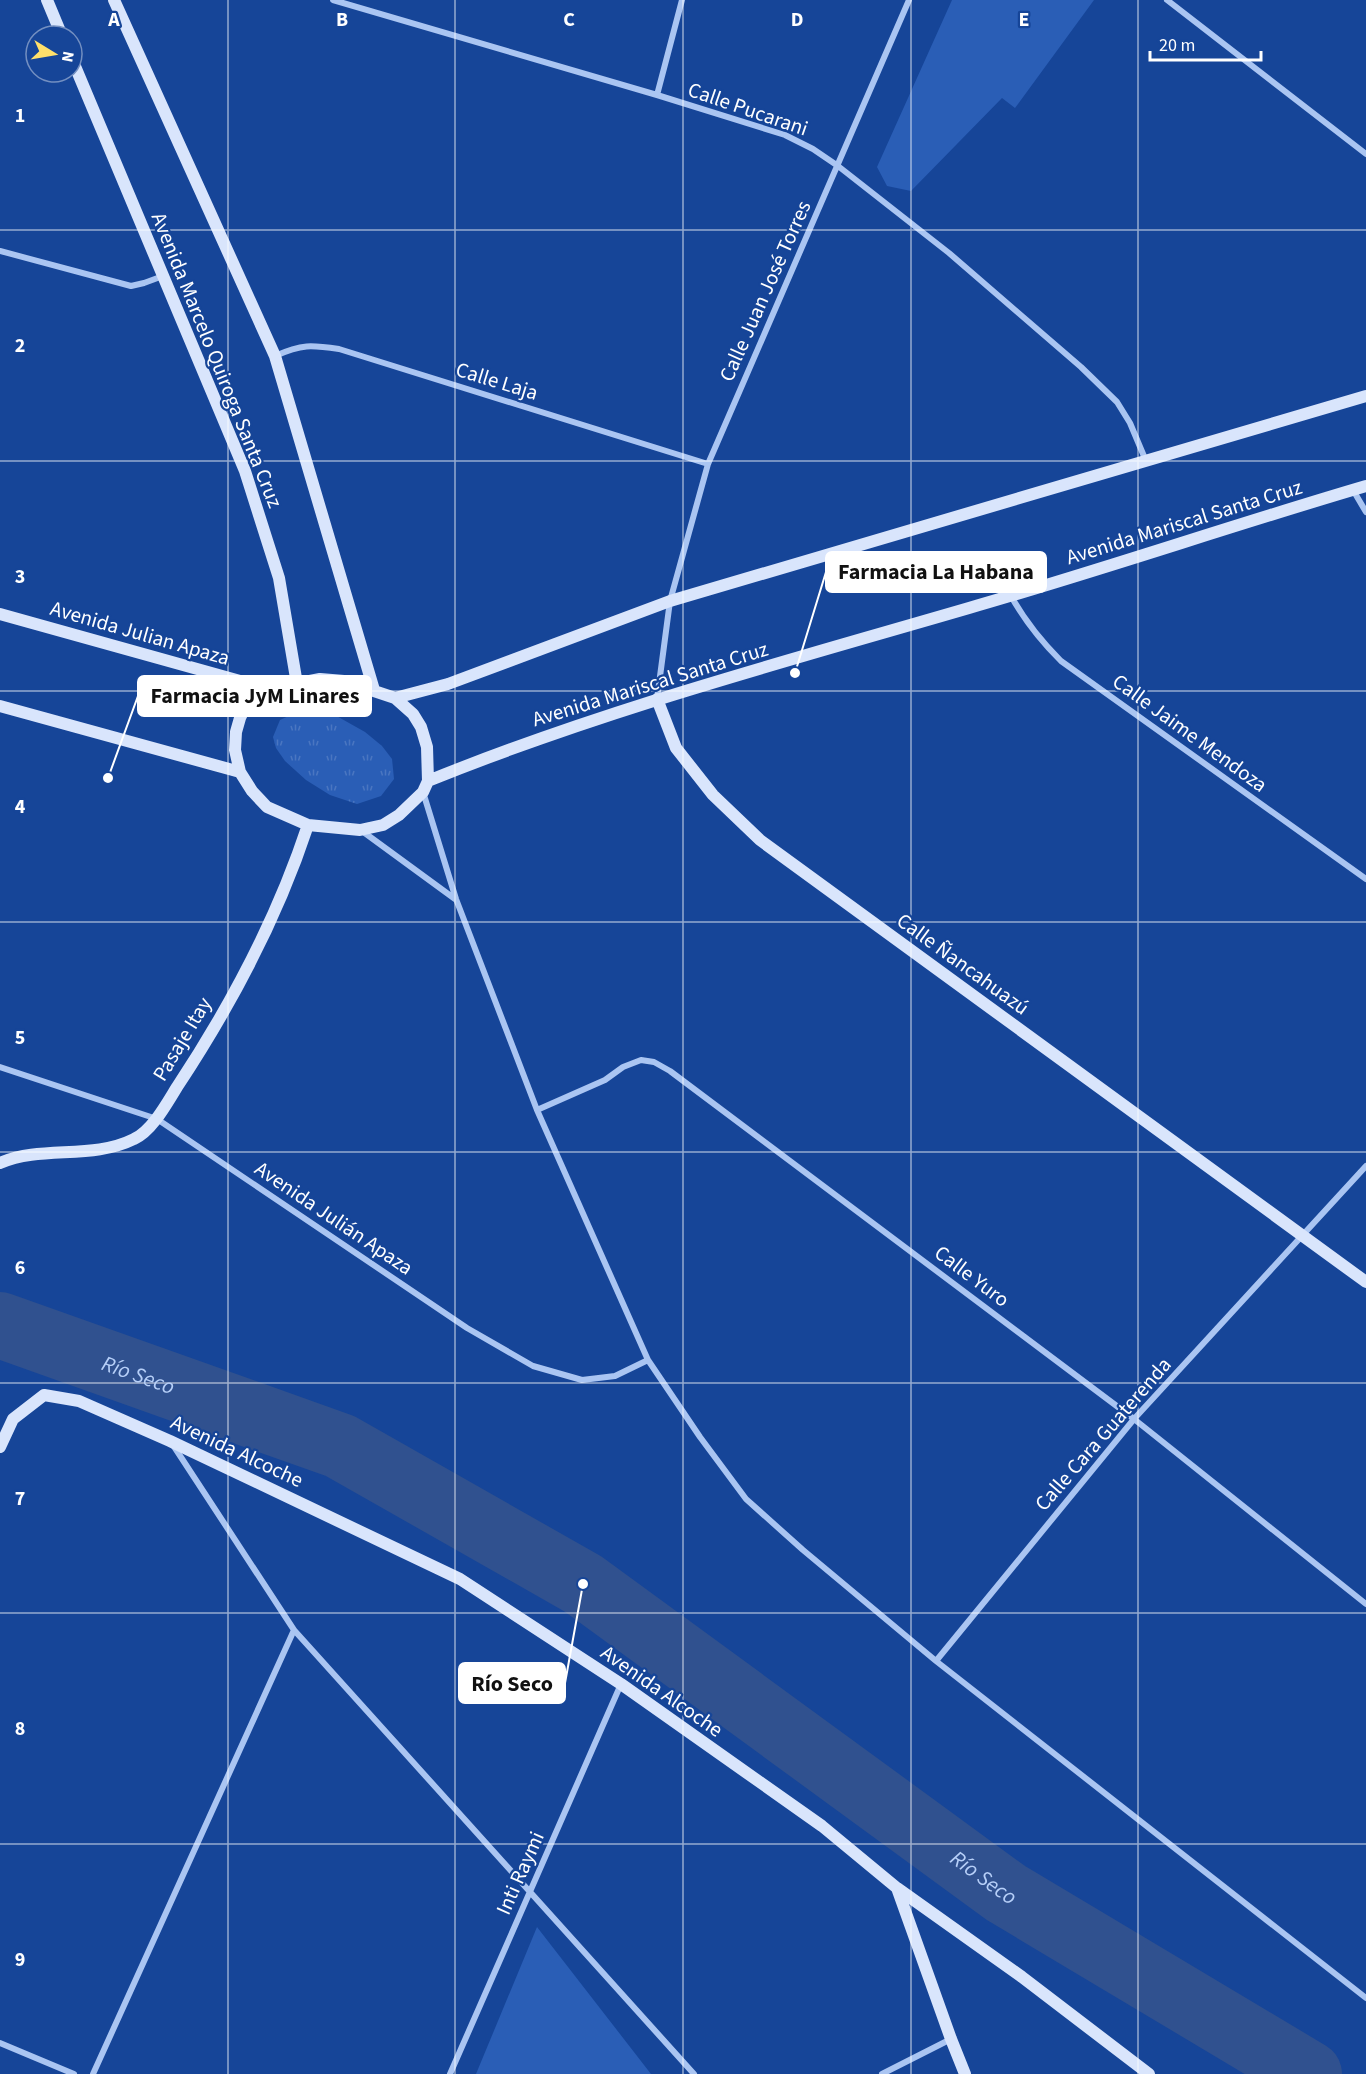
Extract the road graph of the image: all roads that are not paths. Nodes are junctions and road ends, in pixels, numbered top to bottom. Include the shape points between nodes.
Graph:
1 (47, 0) edge
2 (114, 0) edge
3 (333, 0) edge
4 (682, 0) edge
5 (909, 0) edge
6 (1167, 0) edge
7 (57, 24) edge
8 (82, 84) edge
9 (657, 95) junction
10 (1366, 154) edge
11 (838, 166) junction
12 (0, 251) edge
13 (163, 276) junction
14 (275, 356) junction
15 (1366, 396) edge
16 (1146, 461) junction
17 (708, 464) junction
18 (1366, 486) edge
19 (1353, 490) junction
20 (1366, 512) edge
21 (1011, 596) junction
22 (670, 601) junction
23 (0, 614) edge
24 (297, 684) junction
25 (269, 689) junction
26 (374, 690) junction
27 (395, 698) junction
28 (657, 699) junction
29 (0, 706) edge
30 (240, 772) junction
31 (425, 786) junction
32 (308, 825) junction
33 (360, 830) junction
34 (1366, 879) edge
35 (456, 899) junction
36 (0, 1067) edge
37 (537, 1110) junction
38 (157, 1119) junction
39 (0, 1163) edge
40 (1366, 1166) edge
41 (1303, 1235) junction
42 (1366, 1282) edge
43 (648, 1360) junction
44 (1134, 1419) junction
45 (170, 1441) junction
46 (0, 1447) edge
47 (1366, 1604) edge
48 (294, 1630) junction
49 (936, 1661) junction
50 (621, 1684) junction
51 (897, 1888) junction
52 (530, 1892) junction
53 (1366, 1998) edge
54 (951, 2039) junction
55 (0, 2043) edge
56 (74, 2074) edge
57 (93, 2074) edge
58 (450, 2074) edge
59 (694, 2074) edge
60 (882, 2074) edge
61 (965, 2074) edge
62 (1149, 2074) edge

1 - 7 main road
2 - 14 main road, Avenida Marcelo Quiroga Santa Cruz
3 - 9 street, Calle Pucarani
4 - 9 street
5 - 11 street, Calle Juan José Torres
6 - 10 street
8 - 13 main road, Avenida Marcelo Quiroga Santa Cruz
9 - 11 street, Calle Pucarani via 785,135
11 - 16 street, Calle Pucarani via 949,253 1081,367 1117,402
11 - 17 street, Calle Juan José Torres
12 - 13 street via 131,286
13 - 24 main road, Avenida Marcelo Quiroga Santa Cruz via 245,471 279,578
14 - 17 street, Calle Laja via 310,345 339,349
14 - 26 main road, Avenida Marcelo Quiroga Santa Cruz
15 - 16 main road
16 - 22 main road
17 - 22 street, Calle Juan José Torres
18 - 19 main road, Avenida Mariscal Santa Cruz
19 - 20 street
19 - 21 main road, Avenida Mariscal Santa Cruz
21 - 28 main road, Avenida Mariscal Santa Cruz
21 - 34 street, Calle Jaime Mendoza via 1040,640 1061,661
22 - 27 main road via 448,684
22 - 28 street, Calle Ñancahuazú
23 - 25 main road, Avenida Julian Apaza
24 - 25 main road
24 - 26 main road via 320,679
25 - 30 main road via 247,703 240,718 235,750
26 - 27 main road
27 - 31 main road via 421,727 427,747
28 - 31 main road, Avenida Mariscal Santa Cruz via 498,752
28 - 41 main road, Calle Ñancahuazú via 676,748 713,795 760,840
29 - 30 main road
30 - 32 main road via 267,807
31 - 33 main road, Avenida Mariscal Santa Cruz via 399,815 383,825
31 - 35 street
32 - 33 main road, Avenida Mariscal Santa Cruz
32 - 38 main road, Pasaje Itay via 273,917 204,1046
33 - 35 street
35 - 37 street
36 - 38 street, Avenida Julián Apaza
37 - 43 street
37 - 44 street, Calle Yuro via 605,1080 623,1067 641,1060 654,1062
38 - 39 main road, Pasaje Itay via 136,1139 106,1148 13,1157
38 - 43 street, Avenida Julián Apaza via 467,1328 533,1366 582,1380 615,1376
40 - 41 street, Calle Cara Guaterenda
41 - 42 main road, Calle Ñancahuazú
41 - 44 street, Calle Cara Guaterenda
43 - 49 street via 746,1499
44 - 47 street, Calle Yuro
44 - 49 street, Calle Cara Guaterenda
45 - 46 main road, Avenida Alcoche via 79,1401 44,1395 13,1419
45 - 48 street
45 - 50 main road, Avenida Alcoche via 460,1579
48 - 52 street
48 - 57 street
49 - 53 street
50 - 51 main road, Avenida Alcoche via 822,1827
50 - 52 street, Inti Raymi
51 - 54 main road
51 - 62 main road, Avenida Alcoche
52 - 58 street, Inti Raymi
52 - 59 street
54 - 60 street
54 - 61 main road
55 - 56 street

